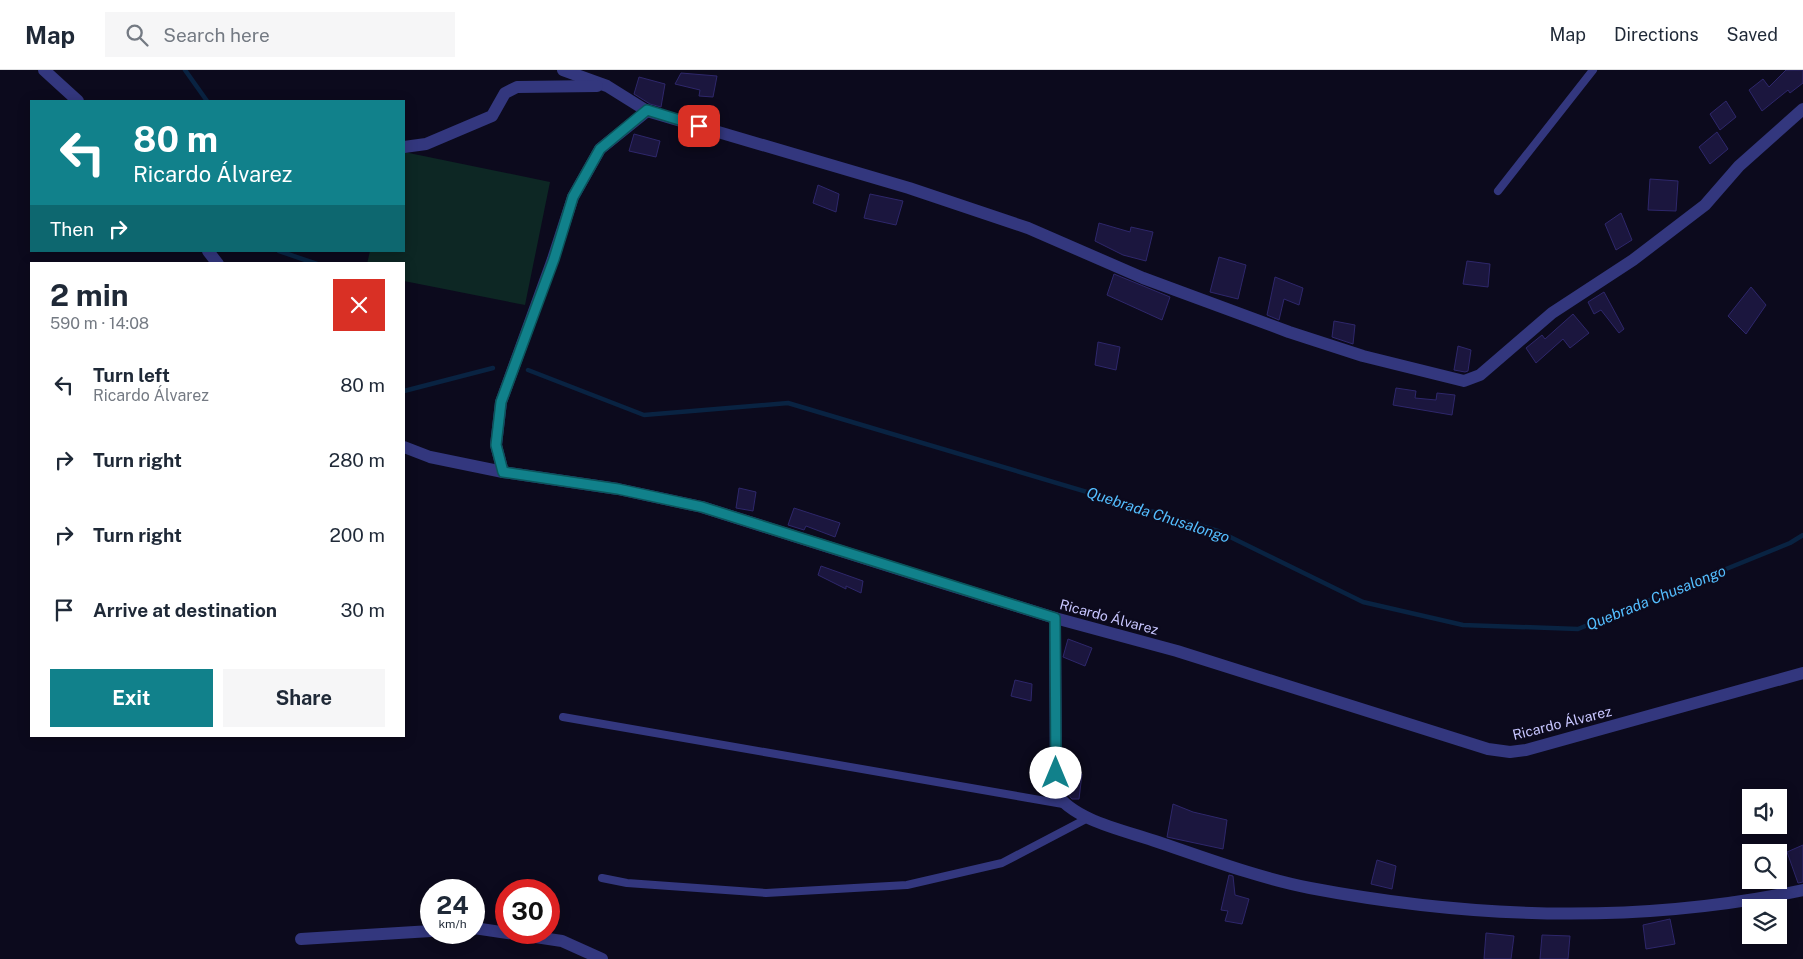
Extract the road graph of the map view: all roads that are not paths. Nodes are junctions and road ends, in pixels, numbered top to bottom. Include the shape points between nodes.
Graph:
1 (44, 70) edge
2 (563, 70) edge
3 (1593, 70) edge
4 (607, 86) junction
5 (77, 100) edge
6 (1803, 108) edge
7 (647, 110) junction
8 (405, 147) edge
9 (1498, 191) dead end
10 (209, 252) edge
11 (216, 262) edge
12 (405, 447) edge
13 (503, 472) junction
14 (1055, 618) junction
15 (1803, 673) edge
16 (563, 717) dead end
17 (1063, 804) junction
18 (1088, 818) junction
19 (602, 878) dead end
20 (1803, 890) edge
21 (485, 930) edge
22 (420, 932) edge
23 (301, 939) dead end
24 (602, 959) edge

1 - 5 street
2 - 4 street
3 - 9 lane
4 - 7 street
4 - 8 street via 517,87 505,93 492,116 426,144
6 - 7 street via 1738,166 1705,205 1633,260 1552,313 1480,375 1464,381 1363,356 1289,332 1143,278 1028,228 910,188
7 - 13 street via 600,149 573,197 554,259 501,402 496,445
10 - 11 street
12 - 13 street, Ricardo Álvarez via 430,457
13 - 14 street, Ricardo Álvarez via 618,489 702,507
14 - 15 street, Ricardo Álvarez via 1177,651 1488,749 1510,752
14 - 17 street via 1056,793
16 - 17 lane
17 - 18 street
18 - 19 lane via 1002,863 907,885 766,893 627,883
18 - 20 street via 1214,861 1309,888 1419,905 1574,915 1711,905
21 - 24 street via 562,941
22 - 23 street

